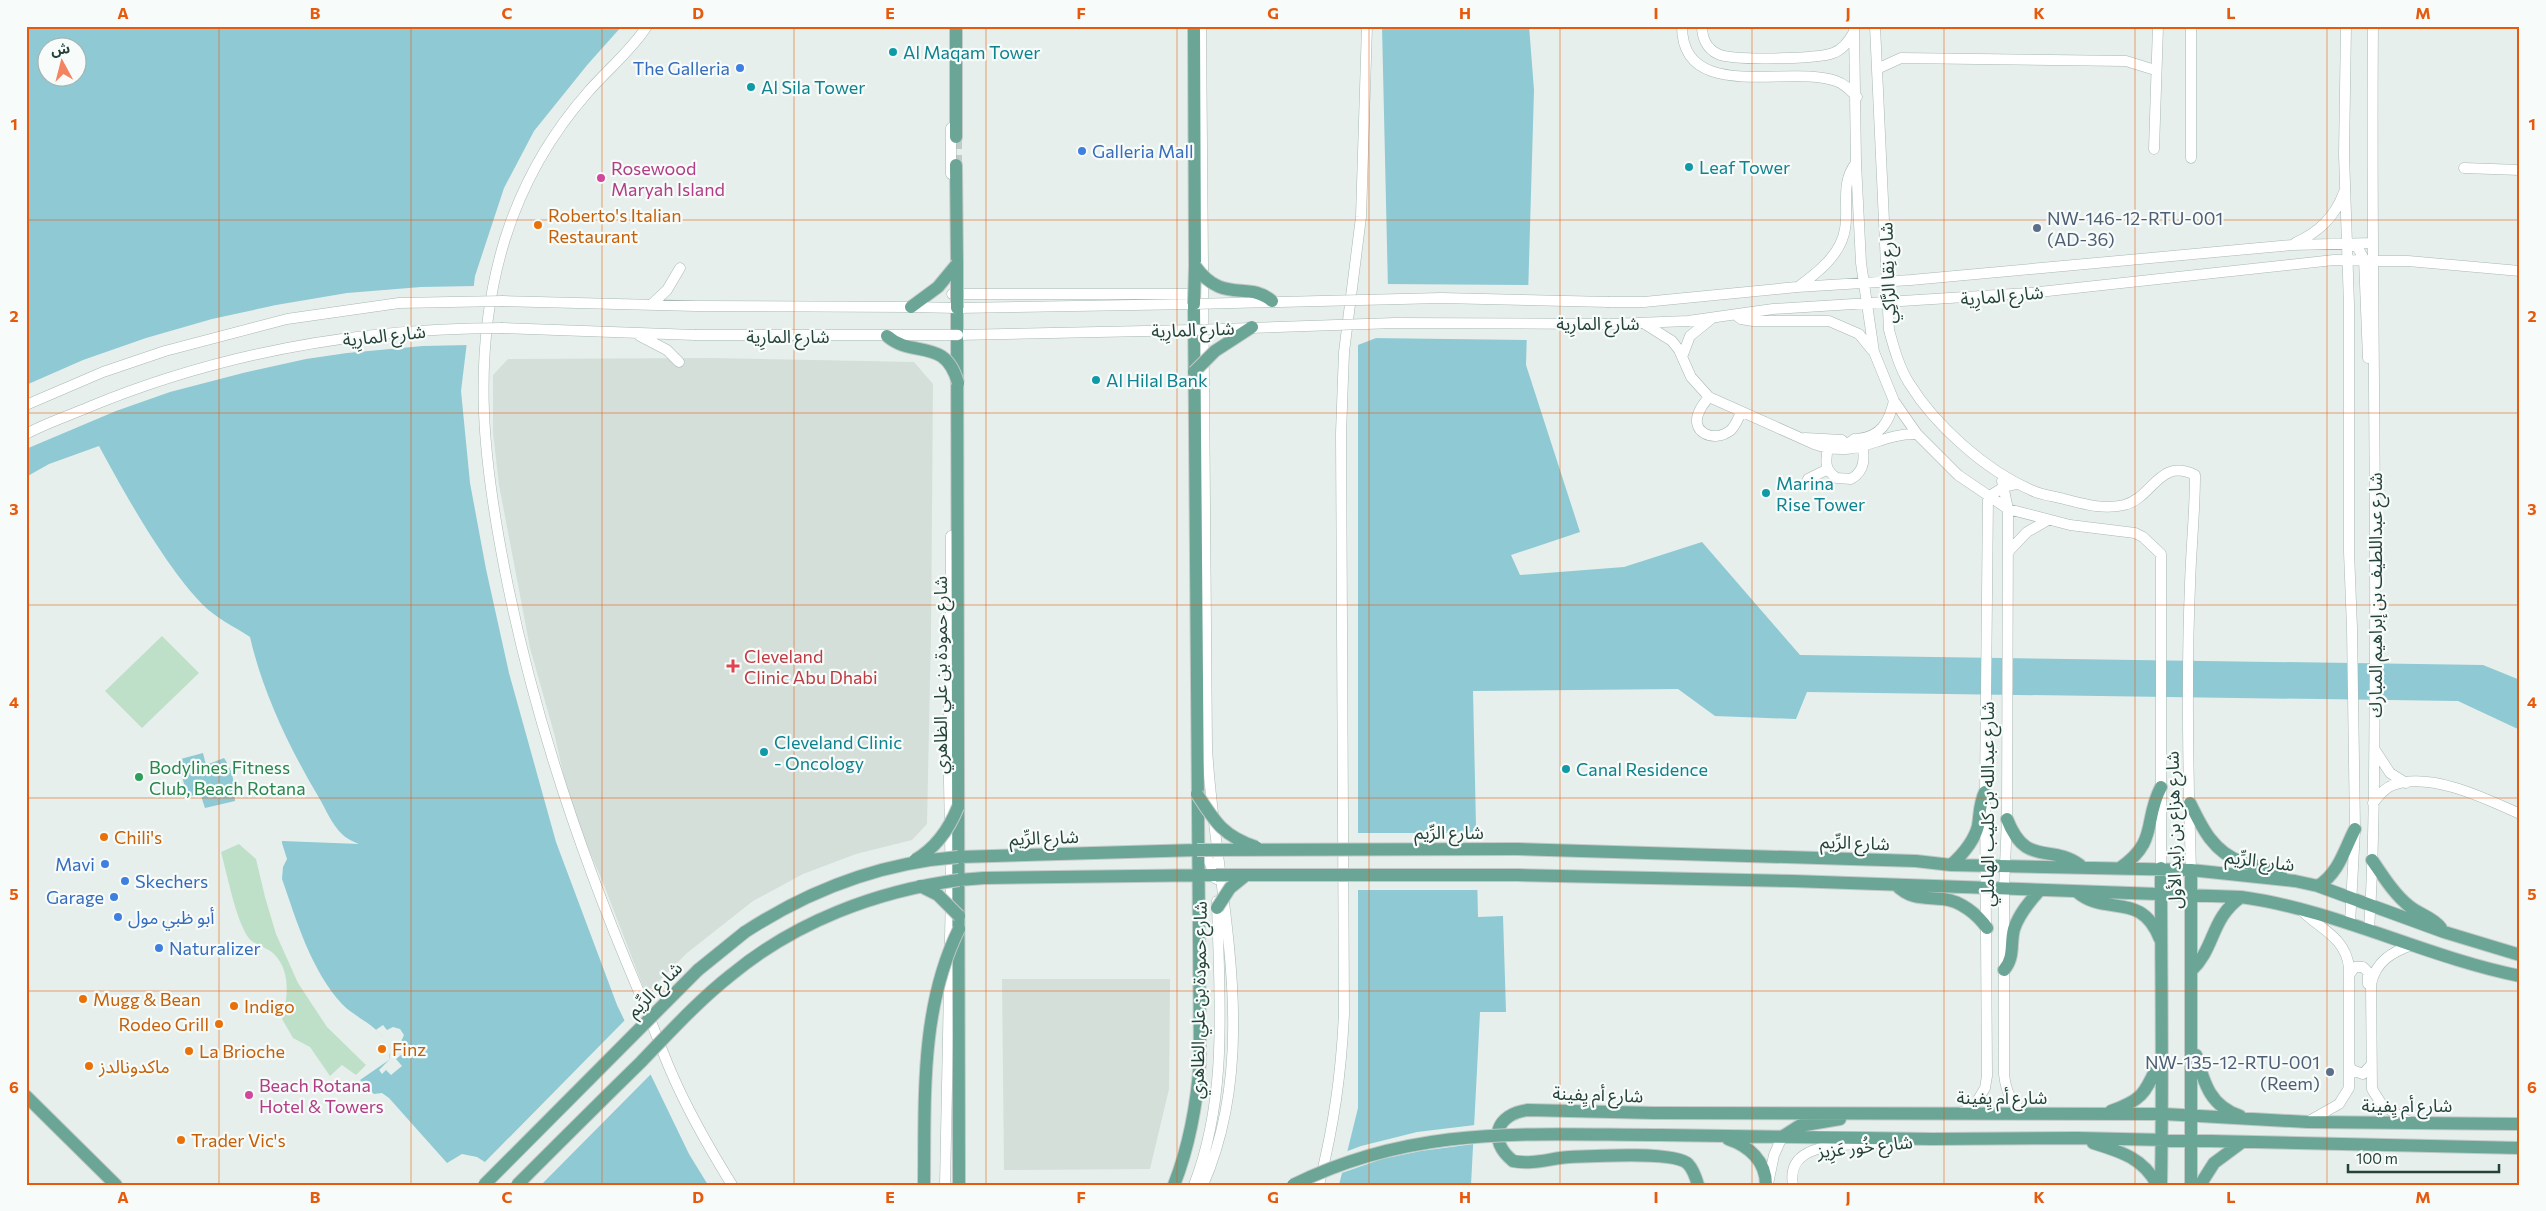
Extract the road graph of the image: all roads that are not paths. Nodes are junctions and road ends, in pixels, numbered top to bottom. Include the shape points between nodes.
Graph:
1 (647, 26) edge
2 (951, 26) edge
3 (956, 26) edge
4 (1194, 26) edge
5 (1201, 26) edge
6 (1367, 26) edge
7 (1682, 26) edge
8 (1702, 26) edge
9 (1875, 26) edge
10 (2158, 26) edge
11 (2191, 26) edge
12 (2346, 26) edge
13 (2373, 26) edge
14 (1854, 29) edge
15 (1786, 58) junction
16 (1877, 69) junction
17 (2155, 70) junction
18 (1797, 77) junction
19 (1857, 97) junction
20 (956, 137) tunnel mouth
21 (2154, 150) dead end
22 (2192, 158) dead end
23 (1856, 163) junction
24 (956, 165) tunnel mouth
25 (2464, 168) dead end
26 (2520, 170) edge
27 (2345, 189) junction
28 (2348, 243) junction
29 (2373, 243) junction
30 (2292, 245) junction
31 (2348, 260) junction
32 (2369, 260) junction
33 (957, 264) junction
34 (1195, 266) junction
35 (680, 268) dead end
36 (2520, 271) edge
37 (1887, 282) junction
38 (1863, 283) junction
39 (1797, 288) junction
40 (952, 294) junction
41 (1202, 294) junction
42 (1272, 301) junction
43 (1194, 304) junction
44 (1866, 304) junction
45 (1888, 304) junction
46 (651, 305) junction
47 (911, 307) junction
48 (957, 308) junction
49 (1736, 315) junction
50 (1710, 319) junction
51 (1644, 324) junction
52 (1252, 327) junction
53 (1194, 330) junction
54 (635, 333) junction
55 (958, 335) junction
56 (887, 336) junction
57 (1874, 352) junction
58 (1682, 356) junction
59 (679, 362) dead end
60 (1194, 372) junction
61 (958, 383) junction
62 (1709, 397) junction
63 (1894, 401) junction
64 (26, 405) edge
65 (1741, 412) junction
66 (26, 434) edge
67 (1917, 434) junction
68 (1804, 438) junction
69 (1860, 442) junction
70 (1828, 448) junction
71 (1828, 469) junction
72 (1997, 469) junction
73 (2195, 475) joint
74 (1808, 479) dead end
75 (2018, 484) junction
76 (2004, 486) junction
77 (1988, 497) junction
78 (2008, 509) junction
79 (2048, 520) junction
80 (2008, 552) junction
81 (2161, 554) joint
82 (2374, 743) junction
83 (2406, 783) junction
84 (2161, 787) junction
85 (1985, 792) junction
86 (1197, 794) junction
87 (2190, 803) junction
88 (2373, 803) junction
89 (958, 807) junction
90 (2520, 814) edge
91 (2006, 819) junction
92 (2355, 829) junction
93 (1197, 850) junction
94 (1268, 851) junction
95 (958, 857) junction
96 (2372, 860) junction
97 (910, 862) junction
98 (1951, 865) junction
99 (1986, 866) junction
100 (2004, 866) junction
101 (2082, 867) junction
102 (2120, 868) junction
103 (2161, 868) junction
104 (2191, 870) junction
105 (1198, 875) junction
106 (1216, 875) junction
107 (1246, 875) junction
108 (2286, 880) junction
109 (955, 884) junction
110 (1896, 885) junction
111 (920, 886) junction
112 (2318, 886) junction
113 (1986, 888) junction
114 (2004, 889) junction
115 (2040, 890) junction
116 (2077, 892) junction
117 (2161, 894) junction
118 (2192, 895) junction
119 (2241, 897) junction
120 (2351, 898) junction
121 (2371, 904) junction
122 (2298, 907) junction
123 (1217, 908) junction
124 (959, 916) junction
125 (2350, 924) junction
126 (1987, 928) junction
127 (959, 929) junction
128 (2369, 930) junction
129 (2444, 932) junction
130 (2161, 941) junction
131 (2412, 945) junction
132 (2520, 955) edge
133 (2004, 970) junction
134 (2191, 971) junction
135 (2349, 975) junction
136 (2520, 976) edge
137 (2372, 1012) junction
138 (2191, 1039) junction
139 (2161, 1059) junction
140 (1987, 1064) junction
141 (2349, 1064) junction
142 (2371, 1065) junction
143 (2004, 1067) junction
144 (26, 1096) edge
145 (1863, 1112) junction
146 (1956, 1114) junction
147 (2024, 1114) junction
148 (2164, 1114) junction
149 (2099, 1115) junction
150 (2192, 1116) junction
151 (2251, 1120) junction
152 (2408, 1121) junction
153 (2308, 1122) junction
154 (2520, 1124) edge
155 (1721, 1136) junction
156 (1782, 1137) junction
157 (2078, 1138) junction
158 (1932, 1139) junction
159 (2162, 1140) junction
160 (2192, 1142) junction
161 (2243, 1142) junction
162 (2520, 1148) edge
163 (116, 1185) edge
164 (484, 1185) edge
165 (517, 1185) edge
166 (732, 1185) edge
167 (924, 1185) edge
168 (945, 1185) edge
169 (959, 1185) edge
170 (1174, 1185) edge
171 (1194, 1185) edge
172 (1203, 1185) edge
173 (1293, 1185) edge
174 (1319, 1185) edge
175 (1698, 1185) edge
176 (1767, 1185) edge
177 (1792, 1185) edge
178 (2157, 1185) edge
179 (2161, 1185) edge
180 (2191, 1185) edge
181 (2200, 1185) edge

1 - 166 street via 570,114 539,161 515,211 498,264 488,317 484,381 486,454 493,510 527,670 574,829 673,1076
2 - 40 street
3 - 20 main road
4 - 34 main road, شارع حمودة بن علي الظاهري
5 - 41 street
6 - 174 street via 1361,217 1344,352 1340,433 1342,1069
7 - 18 street via 1687,54 1707,70 1724,74
8 - 15 street via 1708,46 1722,56
9 - 16 street, شارع نِقا الرَّاكِي
10 - 17 street
11 - 22 street
12 - 27 street, شارع عبداللطيف بن إبراهيم المبارك
13 - 29 street, شارع عبداللطيف بن إبراهيم المبارك
14 - 15 street via 1844,46 1834,53
14 - 19 street, شارع نِقا الرَّاكِي
15 - 18 street via 1797,61 1801,66
16 - 17 street via 1901,58 2126,61
16 - 37 street, شارع نِقا الرَّاكِي
17 - 21 street
18 - 19 street via 1834,80
19 - 23 street, شارع نِقا الرَّاكِي
23 - 38 street, شارع نِقا الرَّاكِي
23 - 39 street via 1847,178 1843,238 1828,263
24 - 33 main road, شارع حمودة بن علي الظاهري
25 - 26 street
27 - 28 street, شارع عبداللطيف بن إبراهيم المبارك
27 - 30 street via 2340,204 2327,222
28 - 29 street, شارع المارِية
28 - 30 street, شارع المارِية
28 - 31 street, شارع عبداللطيف بن إبراهيم المبارك
28 - 32 street
29 - 32 street, شارع عبداللطيف بن إبراهيم المبارك
30 - 37 street, شارع المارِية
31 - 32 street, شارع المارِية
31 - 45 street, شارع المارِية
31 - 92 street, شارع عبداللطيف بن إبراهيم المبارك via 2348,552
32 - 36 street, شارع المارِية
32 - 82 street, شارع عبداللطيف بن إبراهيم المبارك via 2375,381
33 - 47 main road, bridge via 938,287
33 - 48 main road, شارع حمودة بن علي الظاهري, bridge
34 - 42 main road, bridge via 1207,280 1222,289 1260,294
34 - 43 main road, شارع حمودة بن علي الظاهري, bridge
35 - 46 street via 667,290
37 - 38 street, شارع المارِية
37 - 45 street, شارع نِقا الرَّاكِي
38 - 39 street, شارع المارِية
38 - 44 street, شارع نِقا الرَّاكِي
39 - 42 street, شارع المارِية, bridge via 1644,302 1441,298
40 - 41 street
40 - 109 street via 948,727
41 - 172 street via 1207,748 1232,975 1232,1042 1227,1100 1219,1141
42 - 43 street, شارع المارِية, bridge
43 - 48 street, شارع المارِية
43 - 53 main road, شارع حمودة بن علي الظاهري
44 - 45 street, شارع المارِية
44 - 49 street, شارع المارِية via 1773,309
44 - 57 street, شارع نِقا الرَّاكِي
45 - 72 street, شارع نِقا الرَّاكِي via 1889,330 1908,382 1944,428
46 - 47 street, شارع المارِية
46 - 64 street, شارع المارِية, bridge via 399,303 287,319 148,357 103,372
47 - 48 street, شارع المارِية, bridge
48 - 55 main road, شارع حمودة بن علي الظاهري
49 - 50 street, شارع المارِية
49 - 57 street via 1753,321 1829,320 1859,334
50 - 51 street, شارع المارِية
50 - 58 street via 1690,336
51 - 52 street, شارع المارِية, bridge via 1404,322
51 - 58 street via 1672,340
52 - 53 street, شارع المارِية, bridge
52 - 60 main road, bridge via 1215,351
53 - 55 street, شارع المارِية
53 - 60 main road, شارع حمودة بن علي الظاهري
54 - 56 street, شارع المارِية, bridge
54 - 59 street via 660,345
54 - 66 street, شارع المارِية, bridge via 462,328 382,333 305,345 168,378 128,391
55 - 56 street, شارع المارِية, bridge
55 - 61 main road, شارع حمودة بن علي الظاهري, bridge
56 - 61 main road, bridge via 901,345 938,353 950,365
57 - 63 street, شارع نِقا الرَّاكِي
58 - 62 street via 1691,378
60 - 86 main road, شارع حمودة بن علي الظاهري
61 - 89 main road, شارع حمودة بن علي الظاهري
62 - 65 street
62 - 65 street via 1699,411 1698,422 1698,427 1709,436 1732,429
63 - 67 street, شارع نِقا الرَّاكِي
63 - 69 street via 1883,428
65 - 68 street
67 - 69 street
67 - 77 street, شارع نِقا الرَّاكِي via 1958,475
68 - 69 street
68 - 70 street
69 - 70 street
69 - 71 street via 1864,465 1857,476 1837,478
70 - 71 street
71 - 74 street
72 - 75 street, شارع نِقا الرَّاكِي
72 - 76 street, شارع عبدالله بن كليب الهاملي
73 - 75 street, شارع نِقا الرَّاكِي via 2177,470 2164,474 2134,502 2110,507 2090,506
73 - 87 street, شارع هزاع بن زايد الأول via 2188,719
75 - 76 street
76 - 77 street
76 - 78 street, شارع عبدالله بن كليب الهاملي
77 - 78 street, شارع نِقا الرَّاكِي
77 - 85 street, شارع عبدالله بن كليب الهاملي
78 - 79 street, شارع نِقا الرَّاكِي
78 - 80 street, شارع عبدالله بن كليب الهاملي
79 - 80 street via 2026,532
79 - 81 street, شارع نِقا الرَّاكِي via 2135,533
80 - 91 street, شارع عبدالله بن كليب الهاملي
81 - 84 street, شارع هزاع بن زايد الأول
82 - 83 street via 2390,773
82 - 88 street, شارع عبداللطيف بن إبراهيم المبارك
83 - 88 street via 2387,788
83 - 90 street via 2457,788
84 - 102 main road via 2144,846
84 - 103 street, شارع هزاع بن زايد الأول
85 - 98 main road via 1976,831
85 - 99 street, شارع عبدالله بن كليب الهاملي
86 - 93 main road, شارع حمودة بن علي الظاهري
86 - 94 main road, bridge via 1225,833
87 - 104 street, شارع هزاع بن زايد الأول
87 - 108 main road via 2203,829 2220,849 2230,857 2267,869
88 - 96 street, شارع عبداللطيف بن إبراهيم المبارك
89 - 95 main road, شارع حمودة بن علي الظاهري
89 - 97 main road, bridge via 938,841
91 - 100 street, شارع عبدالله بن كليب الهاملي
91 - 101 main road via 2018,840 2030,850 2069,859
92 - 112 main road via 2337,868
92 - 120 street, شارع عبداللطيف بن إبراهيم المبارك
93 - 94 main road, شارع الرِّيم, bridge
93 - 95 main road, شارع الرِّيم
93 - 105 main road, شارع حمودة بن علي الظاهري
93 - 106 street via 1209,861
94 - 98 main road, شارع الرِّيم, bridge via 1517,849
95 - 97 main road, شارع الرِّيم, bridge
95 - 109 main road, شارع حمودة بن علي الظاهري
96 - 121 street, شارع عبداللطيف بن إبراهيم المبارك
96 - 129 main road via 2402,900 2436,922
97 - 164 main road, شارع الرِّيم, bridge via 875,870 825,888 745,932 698,970
98 - 99 main road, شارع الرِّيم
99 - 100 main road, شارع الرِّيم
99 - 113 street, شارع عبدالله بن كليب الهاملي
100 - 101 main road, شارع الرِّيم
100 - 114 street, شارع عبدالله بن كليب الهاملي
101 - 102 main road, شارع الرِّيم
102 - 103 main road, شارع الرِّيم
103 - 104 main road, شارع الرِّيم
103 - 117 main road, شارع هزاع بن زايد الأول
104 - 108 main road, شارع الرِّيم
104 - 118 main road, شارع هزاع بن زايد الأول
105 - 106 main road
105 - 109 main road via 984,878
105 - 170 main road, شارع حمودة بن علي الظاهري via 1198,1086 1190,1133
106 - 107 main road, bridge
106 - 123 street, شارع حمودة بن علي الظاهري
107 - 110 main road, bridge via 1518,875
107 - 123 main road, bridge via 1230,888
108 - 112 main road, شارع الرِّيم
109 - 111 main road, bridge
109 - 124 main road, شارع حمودة بن علي الظاهري
109 - 168 street, شارع حمودة بن علي الظاهري
110 - 113 main road
110 - 126 main road via 1914,897 1955,902 1976,915
111 - 124 main road, bridge via 938,895
111 - 165 main road, bridge via 869,900 820,919 753,958 707,995
112 - 120 main road, شارع الرِّيم
113 - 114 main road
113 - 126 street, شارع عبدالله بن كليب الهاملي
114 - 115 main road
114 - 133 street, شارع عبدالله بن كليب الهاملي
115 - 116 main road
115 - 133 main road via 2016,924 2012,956
116 - 117 main road
116 - 130 main road via 2089,900 2120,904 2139,912 2150,921
117 - 118 main road
117 - 130 main road, شارع هزاع بن زايد الأول
118 - 119 main road
118 - 134 main road, شارع هزاع بن زايد الأول
119 - 122 main road
119 - 134 main road via 2220,917 2203,957
120 - 121 main road, شارع الرِّيم
120 - 125 street, شارع عبداللطيف بن إبراهيم المبارك
121 - 128 street, شارع عبداللطيف بن إبراهيم المبارك
121 - 129 main road, شارع الرِّيم
122 - 125 main road
122 - 135 street via 2338,940 2346,954
123 - 171 street, شارع حمودة بن علي الظاهري via 1215,1100 1208,1142
124 - 127 main road, شارع حمودة بن علي الظاهري, bridge
125 - 128 main road
126 - 140 street, شارع عبدالله بن كليب الهاملي
127 - 167 main road, bridge via 944,966 930,1035 923,1107
127 - 169 main road, شارع حمودة بن علي الظاهري
128 - 131 main road
129 - 132 main road, شارع الرِّيم
130 - 139 main road, شارع هزاع بن زايد الأول
131 - 136 main road
131 - 137 street via 2392,952 2375,970 2371,984
133 - 143 street, شارع عبدالله بن كليب الهاملي
134 - 138 main road, شارع هزاع بن زايد الأول
135 - 137 street via 2359,966 2368,972 2368,1001
135 - 141 street
137 - 142 street
138 - 150 main road, شارع هزاع بن زايد الأول
138 - 151 main road via 2205,1086 2212,1098 2229,1112
139 - 148 main road, شارع هزاع بن زايد الأول
139 - 149 main road via 2138,1100
140 - 143 street via 1994,1068
140 - 146 street, شارع عبدالله بن كليب الهاملي via 1985,1088 1973,1108
141 - 142 street via 2357,1074 2363,1074
141 - 153 street via 2350,1079 2345,1097 2332,1110
142 - 152 street via 2375,1097 2382,1106
143 - 147 street, شارع عبدالله بن كليب الهاملي via 2008,1095
144 - 163 main road
145 - 146 main road, شارع أم يِفينة
145 - 156 main road via 1844,1119 1799,1126
145 - 175 main road, شارع أم يِفينة via 1528,1110 1510,1115 1501,1122 1498,1130 1500,1148 1513,1161 1531,1163 1570,1157 1663,1156 1688,1163
146 - 147 main road, شارع أم يِفينة
147 - 149 main road, شارع أم يِفينة
148 - 149 main road, شارع أم يِفينة
148 - 150 main road, شارع أم يِفينة
148 - 159 main road, شارع هزاع بن زايد الأول
150 - 151 main road, شارع أم يِفينة
150 - 160 main road, شارع هزاع بن زايد الأول
151 - 153 main road, شارع أم يِفينة
152 - 153 main road, شارع أم يِفينة
152 - 154 main road, شارع أم يِفينة
155 - 156 main road
155 - 173 main road, bridge via 1492,1135 1440,1139 1361,1157
155 - 176 main road via 1754,1154 1764,1171
156 - 158 main road
156 - 176 street
157 - 158 main road
157 - 159 main road
157 - 178 main road via 2132,1157
158 - 177 street, شارع خُور عَزِيز via 1813,1148 1799,1158 1792,1169
159 - 160 main road
159 - 179 main road, شارع هزاع بن زايد الأول
160 - 161 main road
160 - 180 main road, شارع هزاع بن زايد الأول
161 - 162 main road
161 - 181 main road via 2220,1156

